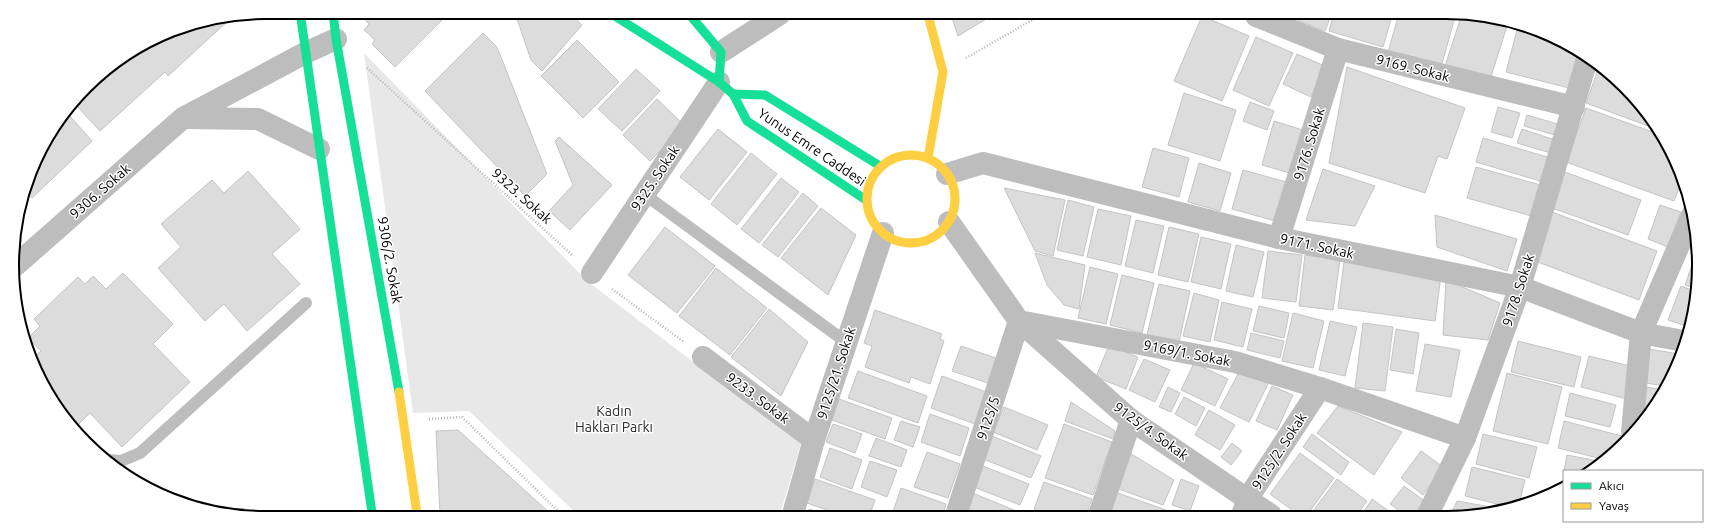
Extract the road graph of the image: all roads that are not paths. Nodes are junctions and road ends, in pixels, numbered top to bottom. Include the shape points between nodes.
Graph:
1 (301, 19) edge
2 (334, 19) edge
3 (619, 19) edge
4 (693, 19) edge
5 (772, 19) edge
6 (929, 19) edge
7 (1263, 19) edge
8 (336, 39) junction
9 (1338, 49) junction
10 (721, 52) junction
11 (305, 53) junction
12 (1586, 62) edge
13 (726, 88) junction
14 (1574, 107) junction
15 (183, 118) junction
16 (319, 149) junction
17 (928, 158) junction
18 (880, 166) junction
19 (947, 174) junction
20 (644, 194) junction
21 (866, 200) junction
22 (949, 222) junction
23 (1688, 224) edge
24 (882, 233) junction
25 (1279, 238) junction
26 (19, 262) edge
27 (592, 274) road end
28 (1520, 286) junction
29 (306, 303) dead end
30 (1019, 321) junction
31 (1641, 333) junction
32 (1680, 341) edge
33 (846, 342) junction
34 (703, 356) road end
35 (1320, 388) junction
36 (1131, 420) junction
37 (1633, 425) edge
38 (1465, 438) junction
39 (814, 440) junction
40 (116, 461) edge
41 (1245, 507) edge
42 (372, 511) edge
43 (417, 511) edge
44 (794, 511) edge
45 (957, 511) edge
46 (1099, 511) edge
47 (1258, 511) edge
48 (1429, 511) edge

1 - 11 main road
2 - 8 main road, 9306/2. Sokak
3 - 13 main road
4 - 10 main road
5 - 10 street
6 - 17 main road via 943,72
7 - 9 street, 9169. Sokak
8 - 11 street, 9306. Sokak
8 - 43 main road, 9306/2. Sokak via 404,421
9 - 14 street, 9169. Sokak
9 - 25 street, 9176. Sokak
10 - 13 main road
11 - 15 street, 9306. Sokak
11 - 16 main road
12 - 14 street, 9178. Sokak
13 - 18 main road, Yunus Emre Caddesi via 766,94
13 - 20 street, 9325. Sokak
13 - 21 main road, Yunus Emre Caddesi via 747,121
14 - 28 street, 9178. Sokak
15 - 16 street via 258,119
15 - 26 street, 9306. Sokak
16 - 42 main road
17 - 18 main road via 903,155
17 - 19 main road
18 - 21 main road via 868,187
19 - 22 main road via 953,185 955,198
19 - 25 street, 9171. Sokak via 983,163
20 - 27 street, 9325. Sokak
20 - 33 lane
21 - 24 main road via 868,212
22 - 24 main road via 930,238 918,242 894,240
22 - 30 street
23 - 31 street
24 - 33 street, 9125/21. Sokak
25 - 28 street, 9171. Sokak
28 - 31 street, 9171. Sokak
28 - 38 street, 9178. Sokak
29 - 40 lane via 140,453
30 - 35 street, 9169/1. Sokak via 1235,362
30 - 36 street, 9125/4. Sokak
30 - 45 street, 9125/5
31 - 32 street, 9171. Sokak
31 - 37 street
33 - 39 street, 9125/21. Sokak
34 - 39 street, 9233. Sokak
35 - 38 street, 9169/1. Sokak
35 - 41 street, 9125/2. Sokak
36 - 41 street, 9125/4. Sokak
36 - 46 street
38 - 48 street, 9178. Sokak
39 - 44 street, 9125/21. Sokak
41 - 47 street, 9125/4. Sokak

